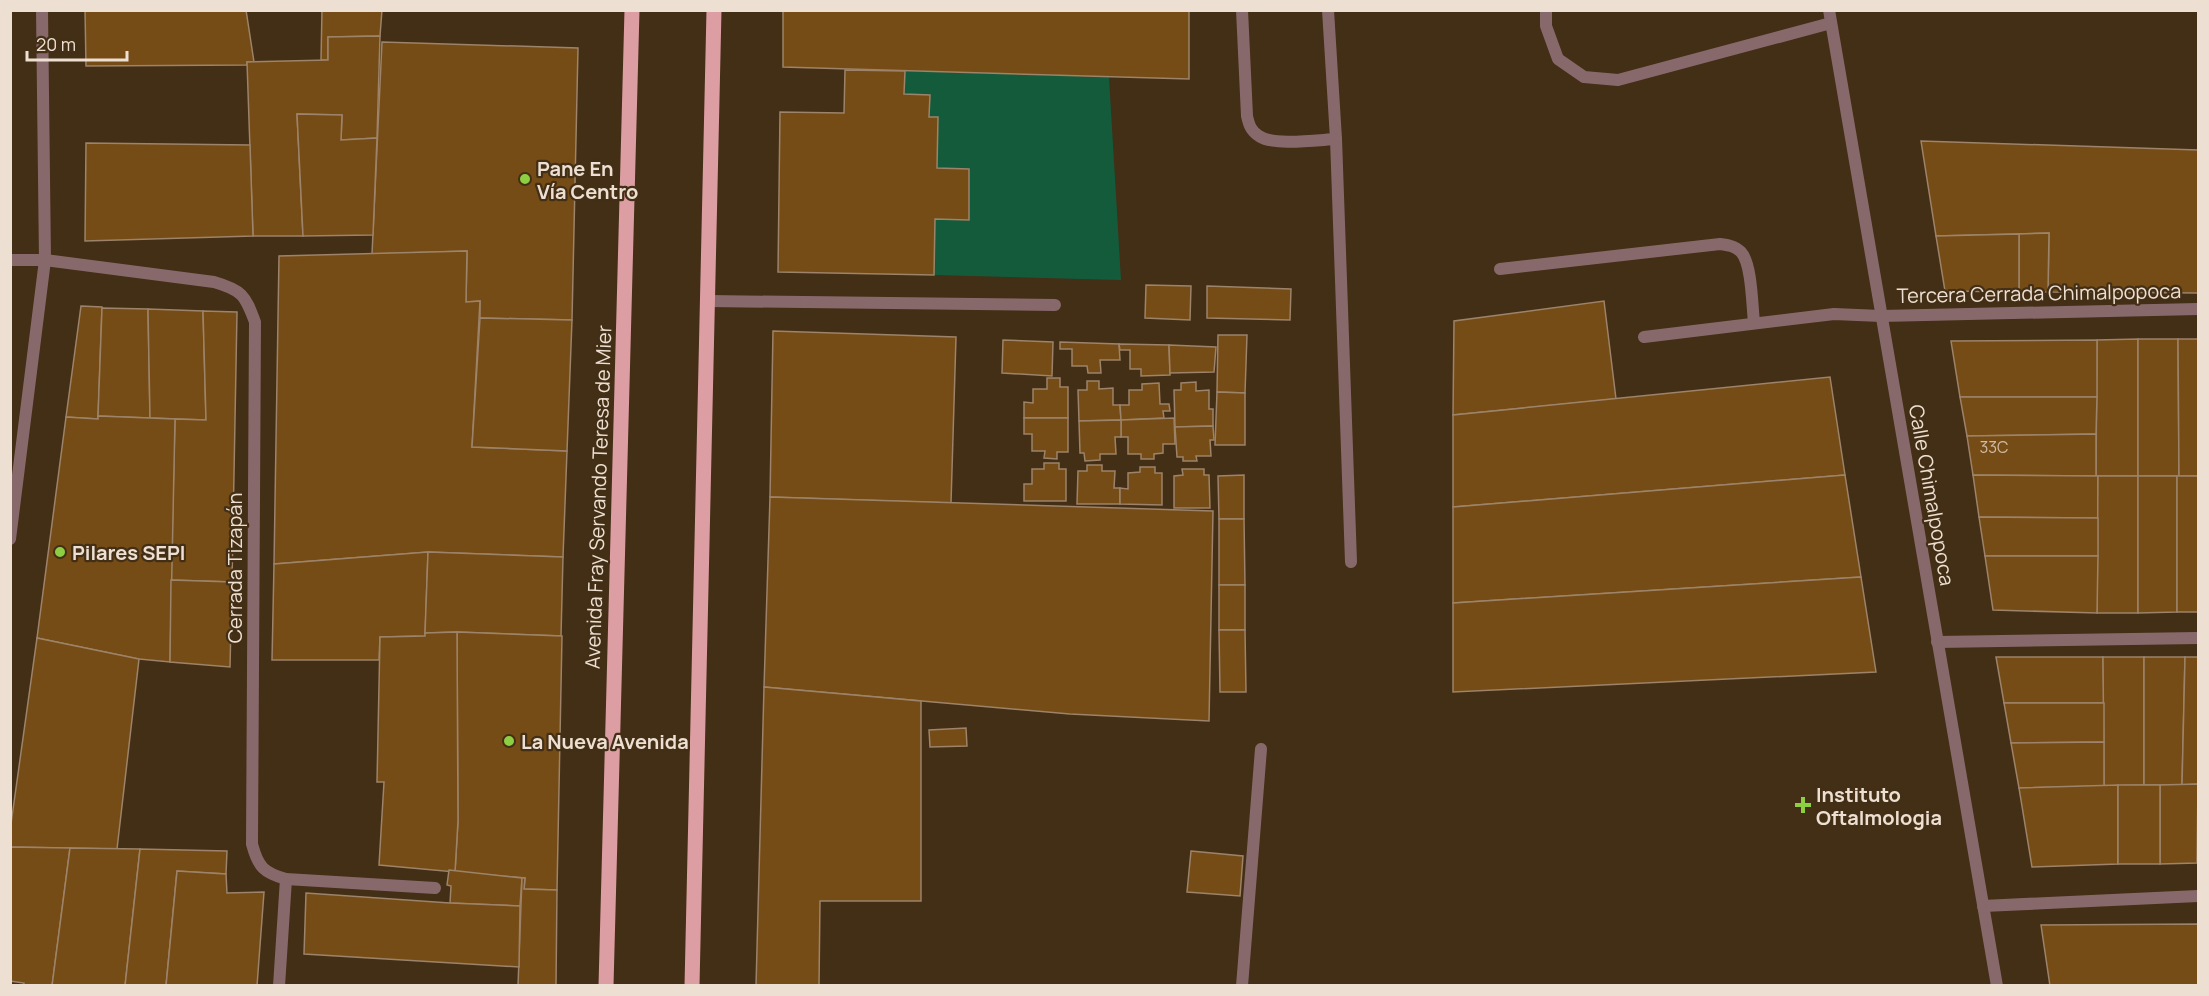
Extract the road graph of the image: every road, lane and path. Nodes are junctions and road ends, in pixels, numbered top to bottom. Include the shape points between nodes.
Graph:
1 (42, 10) edge
2 (632, 10) edge
3 (714, 10) edge
4 (1242, 10) edge
5 (1328, 10) edge
6 (1546, 10) edge
7 (1830, 17) edge
8 (1336, 139) junction
9 (10, 260) edge
10 (45, 260) junction
11 (1500, 269) dead end
12 (708, 301) junction
13 (1054, 305) dead end
14 (2199, 309) edge
15 (1881, 316) junction
16 (1754, 322) junction
17 (1644, 337) dead end
18 (10, 539) edge
19 (1351, 562) dead end
20 (2199, 638) edge
21 (1938, 642) junction
22 (1261, 749) dead end
23 (286, 879) junction
24 (435, 888) dead end
25 (2199, 896) edge
26 (1983, 906) junction
27 (279, 986) edge
28 (606, 986) edge
29 (692, 986) edge
30 (1242, 986) edge
31 (1997, 986) edge

1 - 10 street
2 - 28 main road, Avenida Fray Servando Teresa de Mier
3 - 12 main road
4 - 8 street via 1250,129 1272,141
5 - 8 street
6 - 7 street via 1546,26 1558,59 1584,77 1618,80
7 - 15 street, Calle Chimalpopoca
8 - 19 street
9 - 10 street, Cerrada Tizapán
10 - 18 street
10 - 23 street, Cerrada Tizapán via 214,282 234,288 248,303 255,322 252,844 256,861 270,875
11 - 16 street via 1720,243 1732,245 1743,253 1747,266
12 - 13 street
12 - 29 main road
14 - 15 street, Tercera Cerrada Chimalpopoca
15 - 16 street, Tercera Cerrada Chimalpopoca via 1834,314
15 - 21 street, Calle Chimalpopoca
16 - 17 street, Tercera Cerrada Chimalpopoca
20 - 21 street
21 - 26 street, Calle Chimalpopoca
22 - 30 street
23 - 24 street, Cerrada Tizapán
23 - 27 street
25 - 26 street
26 - 31 street, Calle Chimalpopoca

